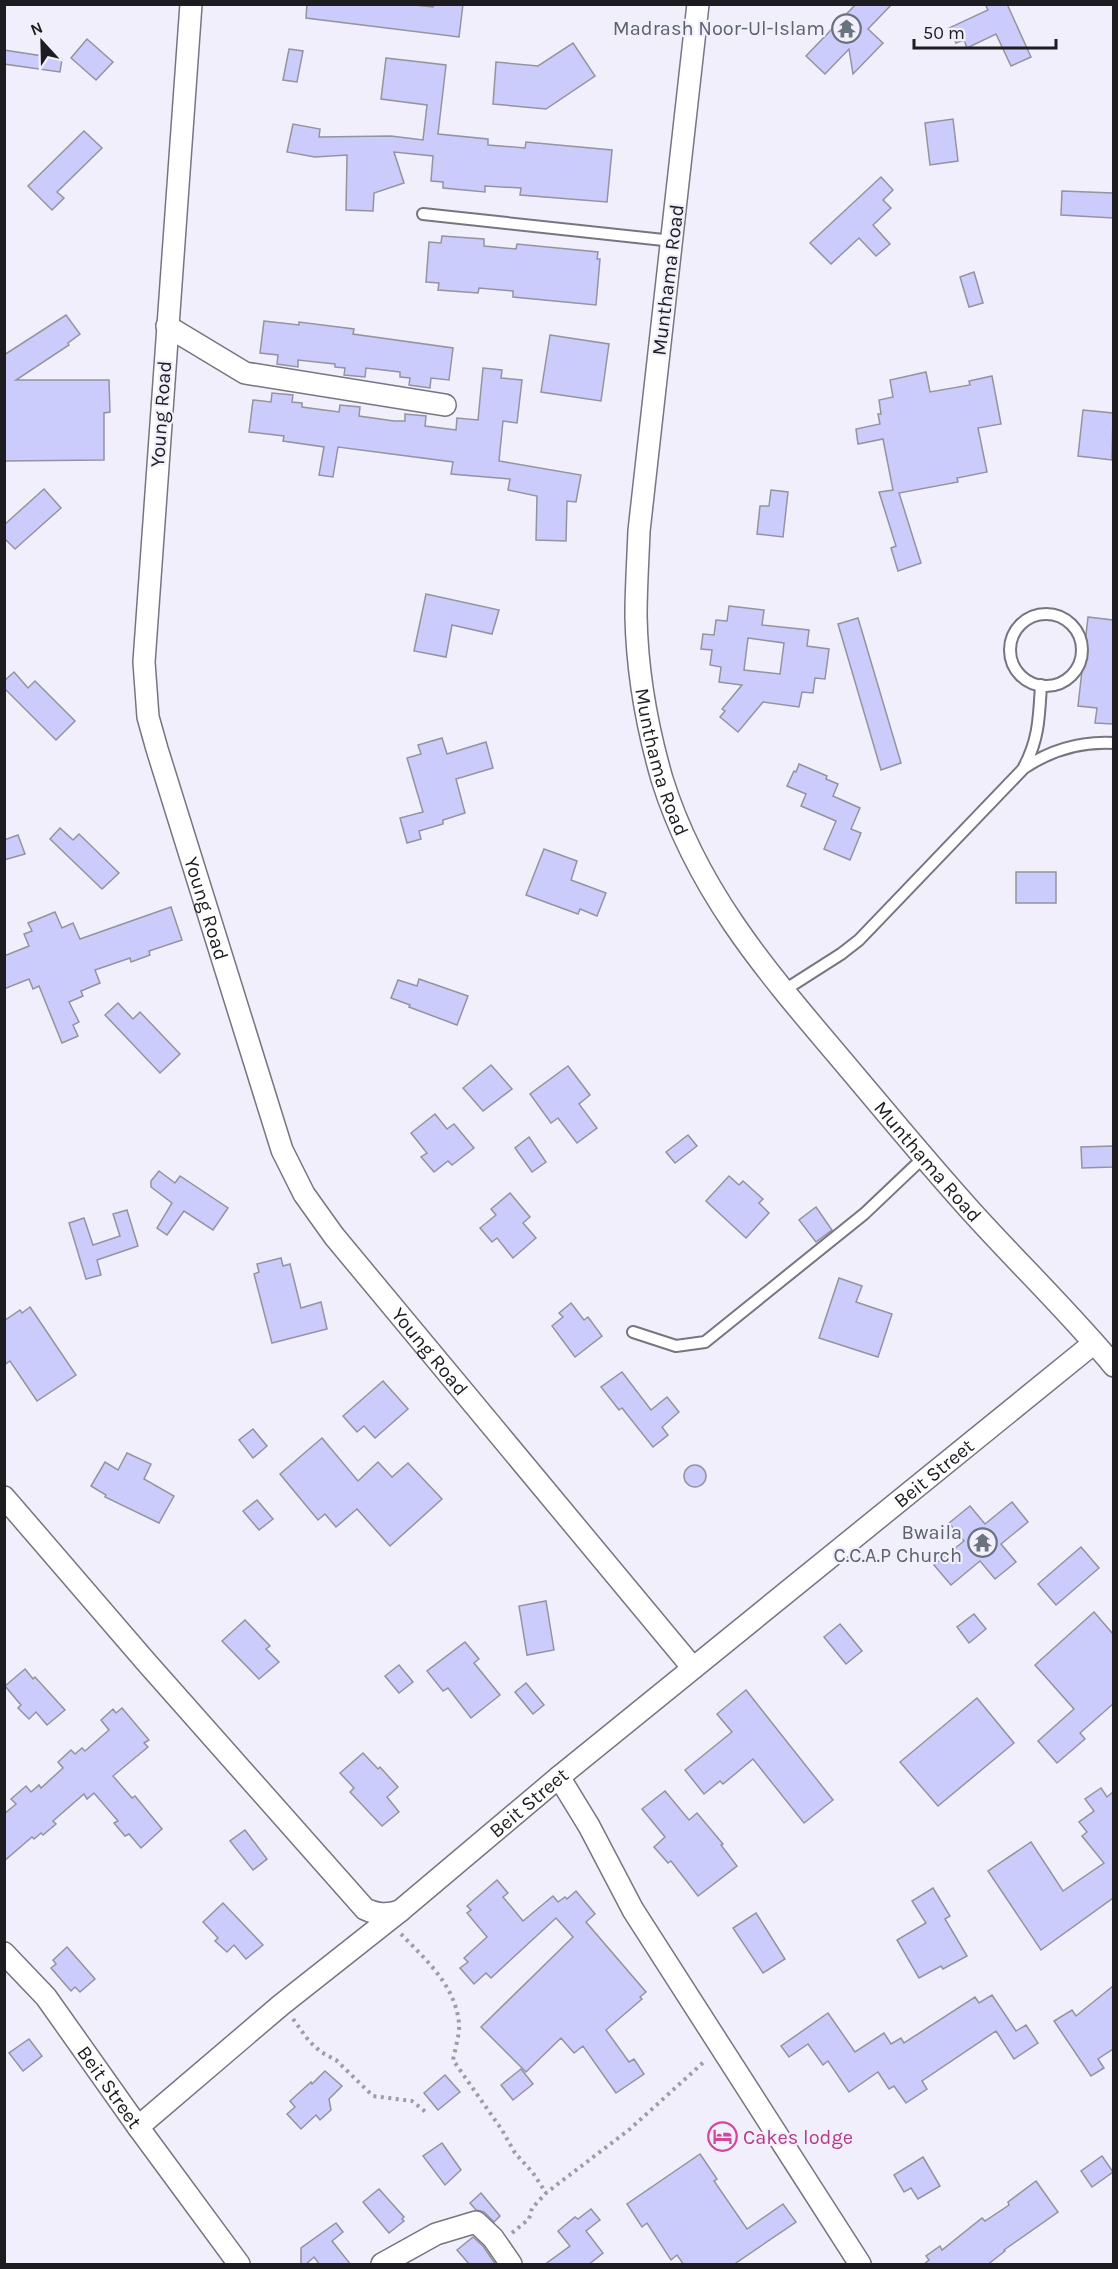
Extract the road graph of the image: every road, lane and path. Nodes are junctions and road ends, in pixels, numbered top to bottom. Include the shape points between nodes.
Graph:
1 (191, 4) edge
2 (698, 4) edge
3 (423, 214) dead end
4 (673, 241) junction
5 (167, 326) junction
6 (445, 405) dead end
7 (1041, 685) junction
8 (1113, 743) edge
9 (1024, 768) junction
10 (783, 991) junction
11 (924, 1157) junction
12 (633, 1332) dead end
13 (1094, 1343) junction
14 (1113, 1366) edge
15 (4, 1497) edge
16 (693, 1668) junction
17 (559, 1777) junction
18 (400, 1911) junction
19 (4, 1953) edge
20 (281, 2005) junction
21 (722, 2052) junction
22 (427, 2113) dead end
23 (138, 2127) junction
24 (546, 2193) junction
25 (506, 2256) edge
26 (239, 2265) edge
27 (382, 2265) edge
28 (860, 2265) edge

1 - 5 street, Young Road
2 - 4 street, Munthama Road
3 - 4 lane
4 - 10 street, Munthama Road via 639,531 636,617 643,688 663,780 700,868 722,909
5 - 6 street via 245,373
5 - 16 street, Young Road via 144,662 148,717 282,1150 304,1194 334,1236
7 - 7 lane via 1017,671 1011,645 1024,621 1051,614 1075,628 1082,654 1068,678
7 - 9 lane via 1038,731
8 - 9 lane via 1061,749
9 - 10 lane via 858,940
10 - 11 street, Munthama Road
11 - 12 lane via 864,1214 705,1342 676,1346
11 - 13 street, Munthama Road
13 - 14 street, Munthama Road
13 - 16 street, Beit Street
15 - 18 street via 365,1909 375,1914
16 - 17 street, Beit Street
17 - 18 street, Beit Street
17 - 21 street via 633,1910
18 - 20 street, Beit Street
18 - 24 path via 401,1934 436,1970 451,1994 459,2024 453,2060
19 - 23 street, Beit Street via 46,1997
20 - 22 path via 309,2041 336,2060 373,2096 412,2101
20 - 23 street, Beit Street
21 - 24 path via 707,2058 630,2129
21 - 28 street
23 - 26 street
24 - 25 path via 532,2208 529,2219 507,2237
25 - 27 street via 476,2222 436,2234

